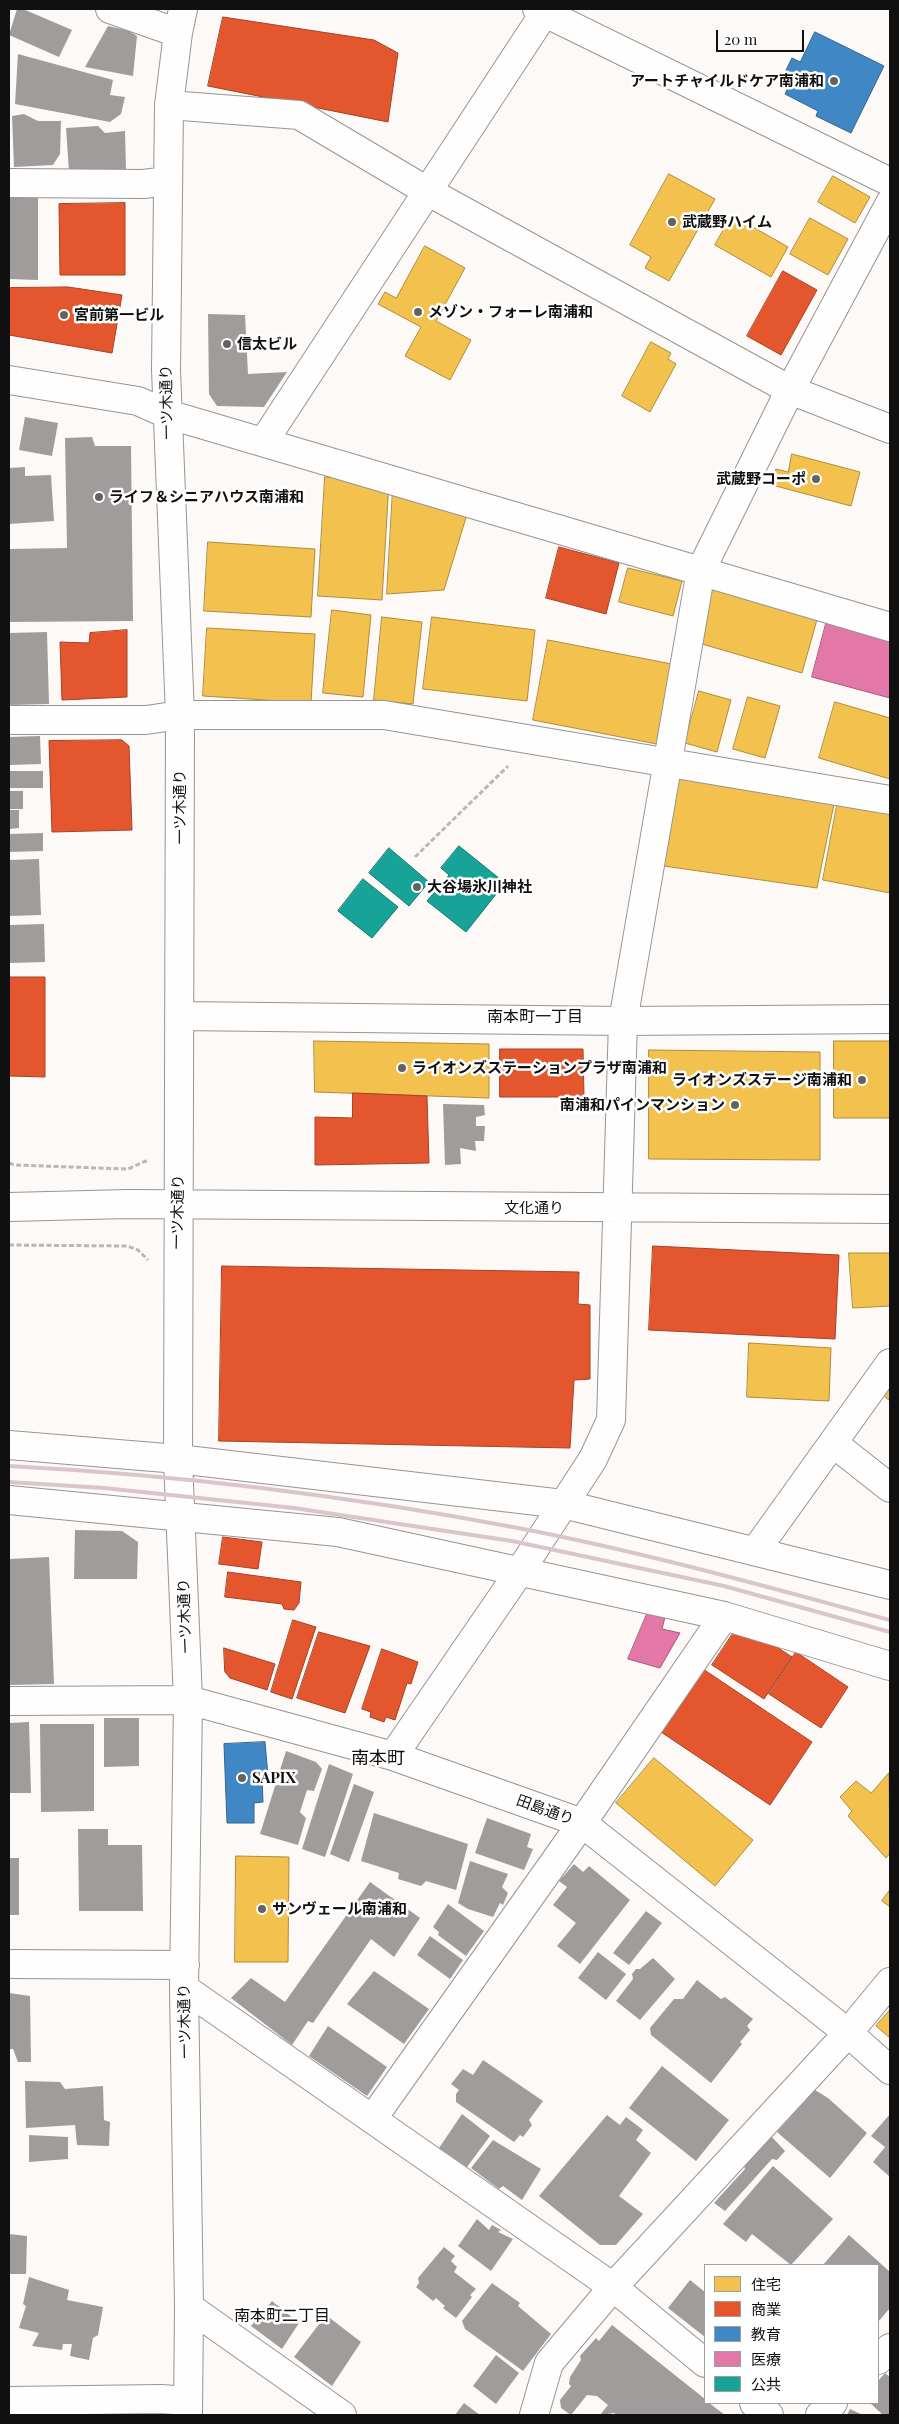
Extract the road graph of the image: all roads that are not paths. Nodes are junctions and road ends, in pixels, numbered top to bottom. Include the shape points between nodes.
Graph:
1 (110, 9) edge
2 (543, 10) edge
3 (180, 21) edge
4 (170, 104) junction
5 (168, 181) junction
6 (890, 182) edge
7 (9, 183) edge
8 (427, 191) junction
9 (890, 202) edge
10 (9, 380) edge
11 (790, 390) junction
12 (167, 414) junction
13 (890, 430) edge
14 (264, 441) junction
15 (701, 570) junction
16 (890, 627) edge
17 (180, 715) junction
18 (9, 720) edge
19 (668, 761) junction
20 (890, 800) edge
21 (179, 1016) junction
22 (890, 1019) edge
23 (623, 1021) junction
24 (179, 1204) junction
25 (9, 1207) edge
26 (616, 1208) junction
27 (890, 1209) edge
28 (890, 1363) edge
29 (833, 1443) junction
30 (9, 1445) edge
31 (178, 1459) junction
32 (890, 1488) edge
33 (9, 1500) edge
34 (563, 1504) junction
35 (182, 1518) junction
36 (756, 1550) junction
37 (520, 1571) junction
38 (890, 1584) edge
39 (724, 1616) junction
40 (890, 1666) edge
41 (188, 1700) junction
42 (9, 1701) edge
43 (393, 1756) junction
44 (582, 1823) junction
45 (9, 1964) edge
46 (185, 1976) junction
47 (890, 1982) edge
48 (848, 2033) junction
49 (890, 2070) edge
50 (373, 2118) junction
51 (613, 2287) junction
52 (190, 2307) junction
53 (890, 2348) edge
54 (879, 2359) edge
55 (704, 2362) edge
56 (755, 2404) edge
57 (832, 2404) edge
58 (16, 2406) edge
59 (188, 2408) edge
60 (342, 2415) edge
61 (534, 2415) edge
62 (769, 2415) edge
63 (820, 2415) edge

1 - 3 street
2 - 6 street
2 - 8 street
3 - 4 street, 一ツ木通り
4 - 5 street, 一ツ木通り
4 - 8 street via 299,115
5 - 7 street via 143,184
5 - 12 street, 一ツ木通り
8 - 11 street
8 - 14 street
9 - 11 street
10 - 12 street via 138,401
11 - 13 street
11 - 15 street
12 - 14 street
12 - 17 street, 一ツ木通り
14 - 15 street
15 - 16 street
15 - 19 street
17 - 18 street via 146,720
17 - 19 street via 384,714
17 - 21 street, 一ツ木通り
19 - 20 street
19 - 23 street
21 - 23 street
21 - 24 street, 一ツ木通り
22 - 23 street
23 - 26 street
24 - 25 street, 文化通り
24 - 26 street, 文化通り
24 - 31 street, 一ツ木通り
26 - 27 street, 文化通り
26 - 34 street via 611,1420 593,1459
28 - 29 street
29 - 32 street
29 - 36 street
30 - 31 street
31 - 34 street
31 - 35 street, 一ツ木通り
33 - 35 street
34 - 36 street
34 - 37 street
35 - 37 street via 338,1532
35 - 41 street, 一ツ木通り
36 - 38 street
37 - 39 street
37 - 43 street
39 - 40 street
39 - 44 street
41 - 42 street, 田島通り
41 - 43 street, 田島通り
41 - 46 street, 一ツ木通り
43 - 44 street, 田島通り
44 - 48 street, 田島通り
44 - 50 street
45 - 46 street
46 - 50 street
46 - 52 street, 一ツ木通り
47 - 48 street
48 - 49 street, 田島通り
48 - 51 street
50 - 51 street
51 - 55 street
51 - 61 street via 549,2363
52 - 59 street, 一ツ木通り
52 - 60 street
53 - 54 street
56 - 62 street
57 - 63 street
58 - 59 street via 161,2398

